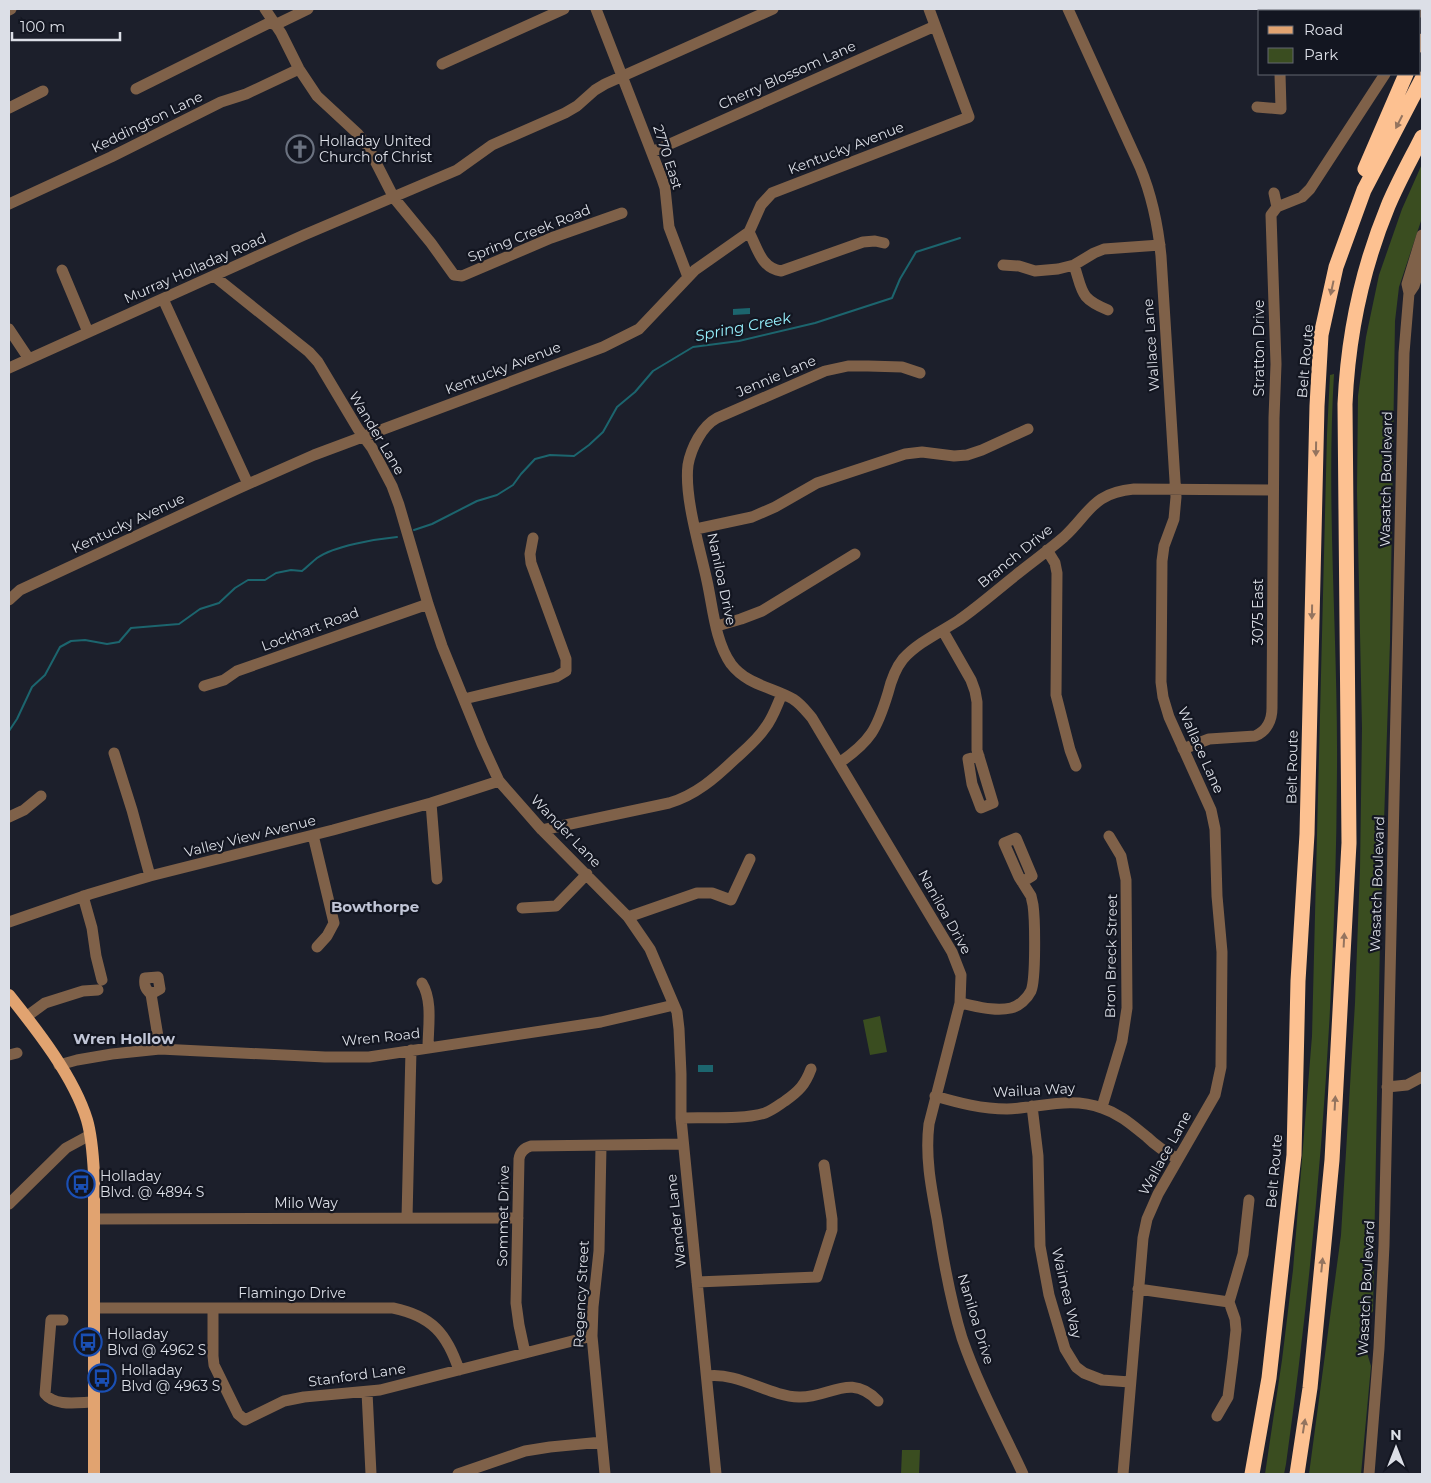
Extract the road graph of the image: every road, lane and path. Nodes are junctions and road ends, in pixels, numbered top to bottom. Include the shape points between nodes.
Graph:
1 (265, 9) edge
2 (308, 9) edge
3 (564, 9) edge
4 (596, 9) edge
5 (774, 9) edge
6 (929, 9) edge
7 (1068, 9) edge
8 (274, 23) junction
9 (935, 26) junction
10 (442, 64) dead end
11 (299, 69) junction
12 (1280, 75) edge
13 (1384, 75) edge
14 (1406, 75) edge
15 (623, 76) junction
16 (1422, 79) edge
17 (136, 89) dead end
18 (43, 91) dead end
19 (1257, 107) dead end
20 (9, 108) edge
21 (1422, 137) edge
22 (652, 152) junction
23 (1274, 193) dead end
24 (394, 198) junction
25 (9, 204) edge
26 (1277, 208) junction
27 (622, 213) dead end
28 (750, 232) junction
29 (884, 243) dead end
30 (1421, 243) edge
31 (1160, 245) junction
32 (1422, 261) edge
33 (1003, 265) dead end
34 (1074, 265) junction
35 (1336, 267) junction
36 (62, 270) dead end
37 (214, 276) junction
38 (688, 277) junction
39 (1409, 293) junction
40 (163, 298) junction
41 (1108, 310) dead end
42 (9, 330) edge
43 (88, 332) junction
44 (29, 359) junction
45 (9, 368) edge
46 (920, 373) dead end
47 (707, 425) joint
48 (1028, 429) dead end
49 (364, 437) junction
50 (248, 484) junction
51 (1176, 490) junction
52 (1273, 490) junction
53 (696, 530) junction
54 (533, 538) dead end
55 (1047, 550) junction
56 (855, 554) dead end
57 (10, 595) edge
58 (428, 604) junction
59 (717, 626) junction
60 (943, 630) junction
61 (204, 686) dead end
62 (782, 694) junction
63 (464, 698) junction
64 (1183, 749) junction
65 (114, 753) dead end
66 (978, 753) dead end
67 (839, 763) junction
68 (1076, 766) dead end
69 (499, 781) junction
70 (41, 796) dead end
71 (431, 803) junction
72 (9, 817) edge
73 (542, 830) junction
74 (313, 835) junction
75 (1109, 836) dead end
76 (750, 859) dead end
77 (586, 874) junction
78 (150, 876) junction
79 (437, 879) dead end
80 (1022, 882) dead end
81 (83, 896) junction
82 (522, 908) dead end
83 (628, 917) junction
84 (9, 922) edge
85 (317, 947) dead end
86 (422, 983) dead end
87 (151, 994) dead end
88 (9, 995) edge
89 (960, 1003) junction
90 (674, 1004) junction
91 (26, 1017) junction
92 (428, 1048) junction
93 (160, 1049) junction
94 (411, 1050) junction
95 (59, 1065) junction
96 (811, 1068) dead end
97 (1422, 1077) edge
98 (1387, 1086) junction
99 (935, 1096) junction
100 (1032, 1106) junction
101 (1102, 1107) junction
102 (681, 1118) junction
103 (90, 1135) junction
104 (683, 1144) junction
105 (601, 1146) junction
106 (1178, 1159) junction
107 (824, 1165) dead end
108 (1249, 1200) dead end
109 (9, 1204) edge
110 (407, 1218) junction
111 (518, 1218) junction
112 (94, 1219) junction
113 (697, 1282) junction
114 (1138, 1289) junction
115 (1230, 1302) junction
116 (94, 1308) junction
117 (213, 1308) junction
118 (63, 1320) dead end
119 (592, 1336) junction
120 (525, 1353) junction
121 (459, 1370) junction
122 (707, 1376) junction
123 (1130, 1382) junction
124 (367, 1392) junction
125 (878, 1401) dead end
126 (94, 1402) junction
127 (1217, 1416) dead end
128 (602, 1442) junction
129 (94, 1474) edge
130 (371, 1474) edge
131 (458, 1474) edge
132 (605, 1474) edge
133 (716, 1474) edge
134 (1023, 1474) edge
135 (1123, 1474) edge
136 (1252, 1474) edge
137 (1297, 1474) edge
138 (1369, 1474) edge

1 - 8 street
2 - 8 street
3 - 10 street
4 - 15 street, 2770 East
5 - 15 street, Murray Holladay Road
6 - 9 street
7 - 31 street, Wallace Lane via 1140,167 1154,207
8 - 11 street
8 - 17 street
9 - 22 street, Cherry Blossom Lane
9 - 28 street, Kentucky Avenue via 969,117 772,193 761,205
11 - 24 street via 318,96 368,146
11 - 25 street, Keddington Lane via 221,102
12 - 19 street via 1281,109
13 - 26 street via 1310,189 1302,197
14 - 35 highway via 1357,187
15 - 22 street, 2770 East
15 - 24 street, Murray Holladay Road via 595,90 565,113 492,145 457,170
16 -> 35 highway, Belt Route via 1364,190
18 - 20 street
137 -> 21 highway via 1310,1388 1332,1160 1349,843 1346,368 1363,275 1388,205
22 - 38 street, 2770 East via 665,188 671,236
23 - 26 street, Stratton Drive
24 - 27 street, Spring Creek Road via 457,277
24 - 37 street, Murray Holladay Road
26 - 52 street, Stratton Drive via 1272,212 1271,221 1276,364
28 - 29 street via 764,262 781,272 863,242
28 - 38 street, Kentucky Avenue
30 - 39 street, Wasatch Boulevard via 1407,284
31 - 34 street via 1104,249
31 - 51 street, Wallace Lane
32 - 39 street, Wasatch Boulevard
33 - 34 street via 1038,271
34 - 41 street via 1084,295 1095,305
35 -> 136 highway, Belt Route via 1322,335 1317,406 1307,834 1298,981 1294,1155 1269,1378
36 - 43 street
37 - 40 street, Murray Holladay Road
37 - 49 street, Wander Lane via 318,362
38 - 49 street, Kentucky Avenue via 646,323 623,338
39 - 98 street, Wasatch Boulevard via 1404,353
40 - 43 street, Murray Holladay Road
40 - 50 street
42 - 44 street
43 - 44 street, Murray Holladay Road
44 - 45 street, Murray Holladay Road
46 - 47 street, Jennie Lane via 902,367 868,366 825,371
47 - 53 street, Naniloa Drive via 688,463 688,491
48 - 53 street via 967,455 905,454 818,483 757,516
49 - 50 street, Kentucky Avenue
49 - 58 street, Wander Lane via 399,504
50 - 57 street, Kentucky Avenue
51 - 52 street, Branch Drive
51 - 55 street, Branch Drive via 1126,490 1103,497
51 - 64 street, Wallace Lane via 1175,516 1162,561 1162,682 1166,710
52 - 64 street, 3075 East via 1270,723 1264,731 1250,738 1210,739
53 - 59 street, Naniloa Drive
54 - 63 street via 531,563 566,659 566,671 556,677
55 - 60 street, Branch Drive
55 - 68 street via 1056,563 1058,573 1057,701
56 - 59 street via 762,611
58 - 61 street, Lockhart Road via 237,671 224,680
58 - 63 street, Wander Lane
59 - 62 street, Naniloa Drive via 724,651 737,672
60 - 66 street via 975,691
60 - 67 street, Branch Drive via 902,660 893,675 874,730 862,746
62 - 67 street, Naniloa Drive via 807,711
62 - 73 street via 766,728 752,744 697,791 669,803
63 - 69 street, Wander Lane
64 - 106 street, Wallace Lane via 1211,810 1215,829 1222,952 1222,1060 1215,1094
65 - 78 street
67 - 89 street, Naniloa Drive via 952,952 961,975
69 - 71 street, Valley View Avenue
69 - 73 street, Wander Lane
70 - 72 street
71 - 74 street, Valley View Avenue
71 - 79 street
73 - 77 street, Wander Lane
74 - 78 street, Valley View Avenue
74 - 85 street via 334,923
75 - 101 street, Bron Breck Street via 1121,856 1126,880 1127,1014
76 - 83 street via 731,900 712,892 697,893
77 - 82 street via 556,906
77 - 83 street, Wander Lane
78 - 81 street, Valley View Avenue
80 - 89 street via 1034,910 1034,981 1028,996 1018,1005 1002,1009
81 - 84 street, Valley View Avenue
81 - 91 street via 92,928 100,985 44,1003
83 - 90 street, Wander Lane via 650,949
86 - 92 street via 428,1000
87 - 93 street
88 - 91 main road
89 - 99 street, Naniloa Drive
90 - 92 street, Wren Road via 602,1022
90 - 102 street, Wander Lane via 679,1029
91 - 95 main road
92 - 94 street, Wren Road
93 - 94 street, Wren Road via 350,1057
93 - 95 street, Wren Road via 112,1054
94 - 110 street
95 - 103 main road via 82,1106
96 - 102 street via 805,1084 772,1110 751,1116
97 - 98 street via 1407,1085
98 - 138 street, Wasatch Boulevard via 1381,1313
99 - 100 street, Wailua Way via 987,1108
99 - 134 street, Naniloa Drive via 927,1159 949,1290 973,1366
100 - 101 street, Wailua Way via 1070,1102
100 - 123 street, Waimea Way via 1038,1156 1040,1246 1064,1349 1084,1373 1102,1380
101 - 106 street, Wailua Way via 1126,1120
102 - 104 street, Wander Lane
103 - 109 street via 66,1148
103 - 112 main road
104 - 105 street, Sommet Drive
104 - 113 street, Wander Lane
105 - 111 street, Sommet Drive via 531,1146 523,1150 519,1159
105 - 119 street, Regency Street via 599,1250
106 - 114 street, Wallace Lane via 1148,1219
107 - 113 street via 833,1224 817,1277
108 - 115 street via 1244,1246
110 - 111 street, Milo Way
110 - 112 street, Milo Way
111 - 120 street, Sommet Drive via 516,1303
112 - 116 main road
113 - 122 street, Wander Lane
114 - 115 street
114 - 123 street, Wallace Lane
115 - 127 street via 1236,1330 1233,1358 1228,1397
116 - 117 street, Flamingo Drive
116 - 126 main road
117 - 121 street, Flamingo Drive via 393,1308 408,1311 429,1322 442,1334
117 - 124 street, Stanford Lane via 214,1365 238,1414 245,1420 284,1401
118 - 126 street via 51,1320 46,1394 56,1401
119 - 120 street, Stanford Lane
119 - 128 street, Regency Street
120 - 121 street, Stanford Lane
121 - 124 street, Stanford Lane
122 - 125 street via 726,1376 796,1397 857,1388
122 - 133 street, Wander Lane
123 - 135 street, Wallace Lane
124 - 130 street
126 - 129 main road
128 - 131 street via 525,1451
128 - 132 street, Regency Street

